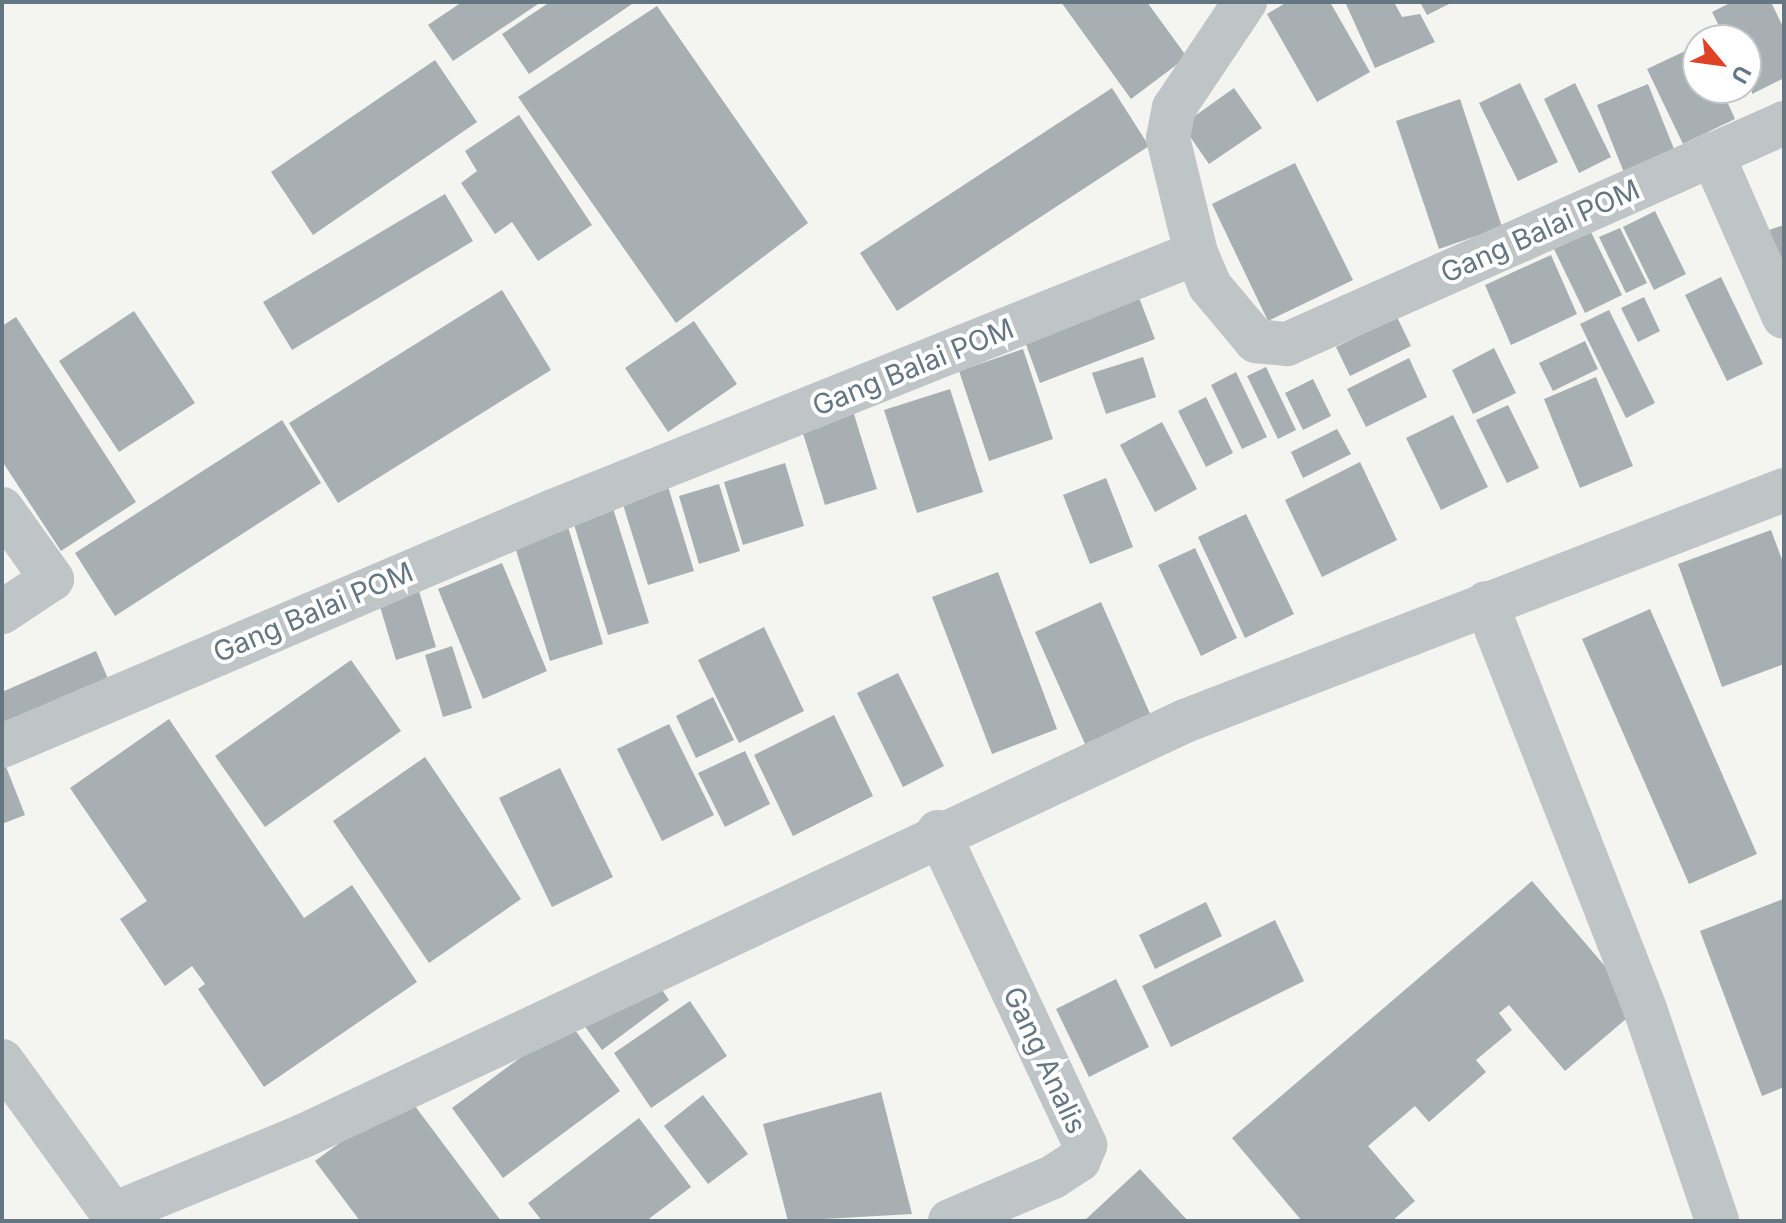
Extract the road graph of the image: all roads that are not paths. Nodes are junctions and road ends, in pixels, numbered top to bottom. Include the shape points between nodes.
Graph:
1 (1245, 2) edge
2 (1784, 123) edge
3 (1712, 154) junction
4 (1196, 253) junction
5 (1784, 317) edge
6 (1784, 490) edge
7 (2, 509) edge
8 (1486, 603) junction
9 (2, 612) edge
10 (2, 746) edge
11 (938, 832) junction
12 (2, 1061) edge
13 (116, 1217) edge
14 (950, 1221) edge
15 (1717, 1221) edge

1 - 4 street via 1174,108 1168,138
2 - 3 street, Gang Balai POM
3 - 4 street, Gang Balai POM via 1287,344 1256,341 1210,286
3 - 5 street
4 - 10 street, Gang Balai POM via 551,512
6 - 8 street
7 - 9 street via 52,579
8 - 11 street via 1185,721
8 - 15 street via 1640,995
11 - 13 street via 303,1136
11 - 14 street, Gang Analis via 1085,1145 1079,1160 1053,1177
12 - 13 street

